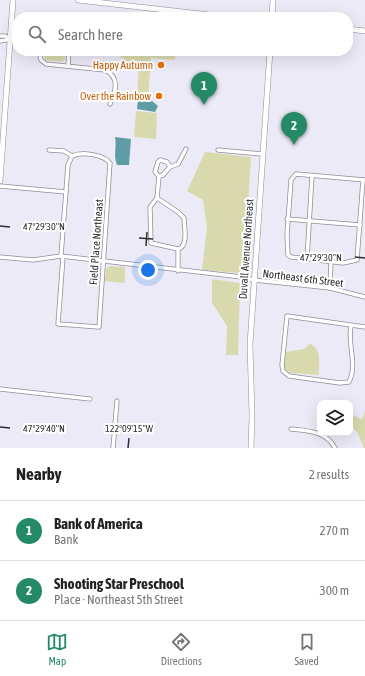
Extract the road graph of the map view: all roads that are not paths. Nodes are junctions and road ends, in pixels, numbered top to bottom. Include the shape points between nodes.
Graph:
1 (13, 0) edge
2 (78, 0) edge
3 (273, 0) edge
4 (120, 2) edge
5 (12, 12) edge
6 (191, 12) edge
7 (272, 12) edge
8 (12, 13) edge
9 (353, 30) edge
10 (365, 31) edge
11 (0, 36) edge
12 (10, 40) junction
13 (0, 41) edge
14 (39, 56) edge
15 (69, 56) edge
16 (270, 56) edge
17 (68, 66) junction
18 (110, 104) dead end
19 (2, 121) edge
20 (186, 149) dead end
21 (49, 150) dead end
22 (218, 150) dead end
23 (262, 154) junction
24 (72, 156) junction
25 (1, 163) edge
26 (170, 167) junction
27 (159, 176) junction
28 (312, 176) junction
29 (364, 180) edge
30 (0, 181) edge
31 (0, 186) edge
32 (66, 192) junction
33 (157, 198) junction
34 (288, 219) junction
35 (310, 221) junction
36 (360, 225) junction
37 (178, 249) junction
38 (62, 256) junction
39 (0, 257) edge
40 (308, 259) junction
41 (104, 261) junction
42 (331, 261) junction
43 (178, 271) junction
44 (254, 280) junction
45 (330, 288) junction
46 (365, 297) edge
47 (351, 326) junction
48 (365, 327) edge
49 (0, 389) edge
50 (90, 398) dead end
51 (117, 401) dead end
52 (291, 429) dead end
53 (113, 448) edge
54 (251, 448) edge
55 (335, 448) edge

1 - 5 main road
2 - 4 main road
3 - 7 main road
4 - 6 main road
8 - 12 main road
9 - 10 main road
11 - 12 street
12 - 13 street
12 - 19 main road
14 - 17 street via 43,63
15 - 17 street
16 - 23 main road, Duvall Avenue Northeast
17 - 18 street via 111,72 116,82 115,94
19 - 25 main road
20 - 26 street via 178,164
21 - 24 street via 64,151
22 - 23 street
23 - 44 main road, Duvall Avenue Northeast
24 - 32 street via 68,161
24 - 41 street, Field Place Northeast via 79,154 107,159 110,163
25 - 30 main road
26 - 27 street
26 - 27 street via 167,162 160,160 155,172
27 - 33 street
28 - 29 street
28 - 34 street via 293,176
28 - 35 street
29 - 36 street
31 - 32 street
32 - 38 street
33 - 37 street via 184,218 185,244
33 - 37 street via 150,206 151,243
34 - 35 street
34 - 40 street via 288,254 291,257
35 - 36 street
35 - 40 street
36 - 42 street via 356,260 349,263
37 - 43 street
38 - 39 street, Northeast 6th Street via 33,260
38 - 41 street, Northeast 6th Street
38 - 41 street, Field Place Northeast via 58,324 99,328
40 - 42 street
41 - 43 street, Northeast 6th Street
42 - 45 street
43 - 44 street, Northeast 6th Street
44 - 45 street, Northeast 6th Street
44 - 54 main road, Duvall Avenue Northeast via 250,344
45 - 46 street, Northeast 6th Street
47 - 47 street via 349,335 353,357 349,382 285,374 282,365 287,316
47 - 48 street
49 - 50 street
51 - 53 street
52 - 55 street via 321,434

